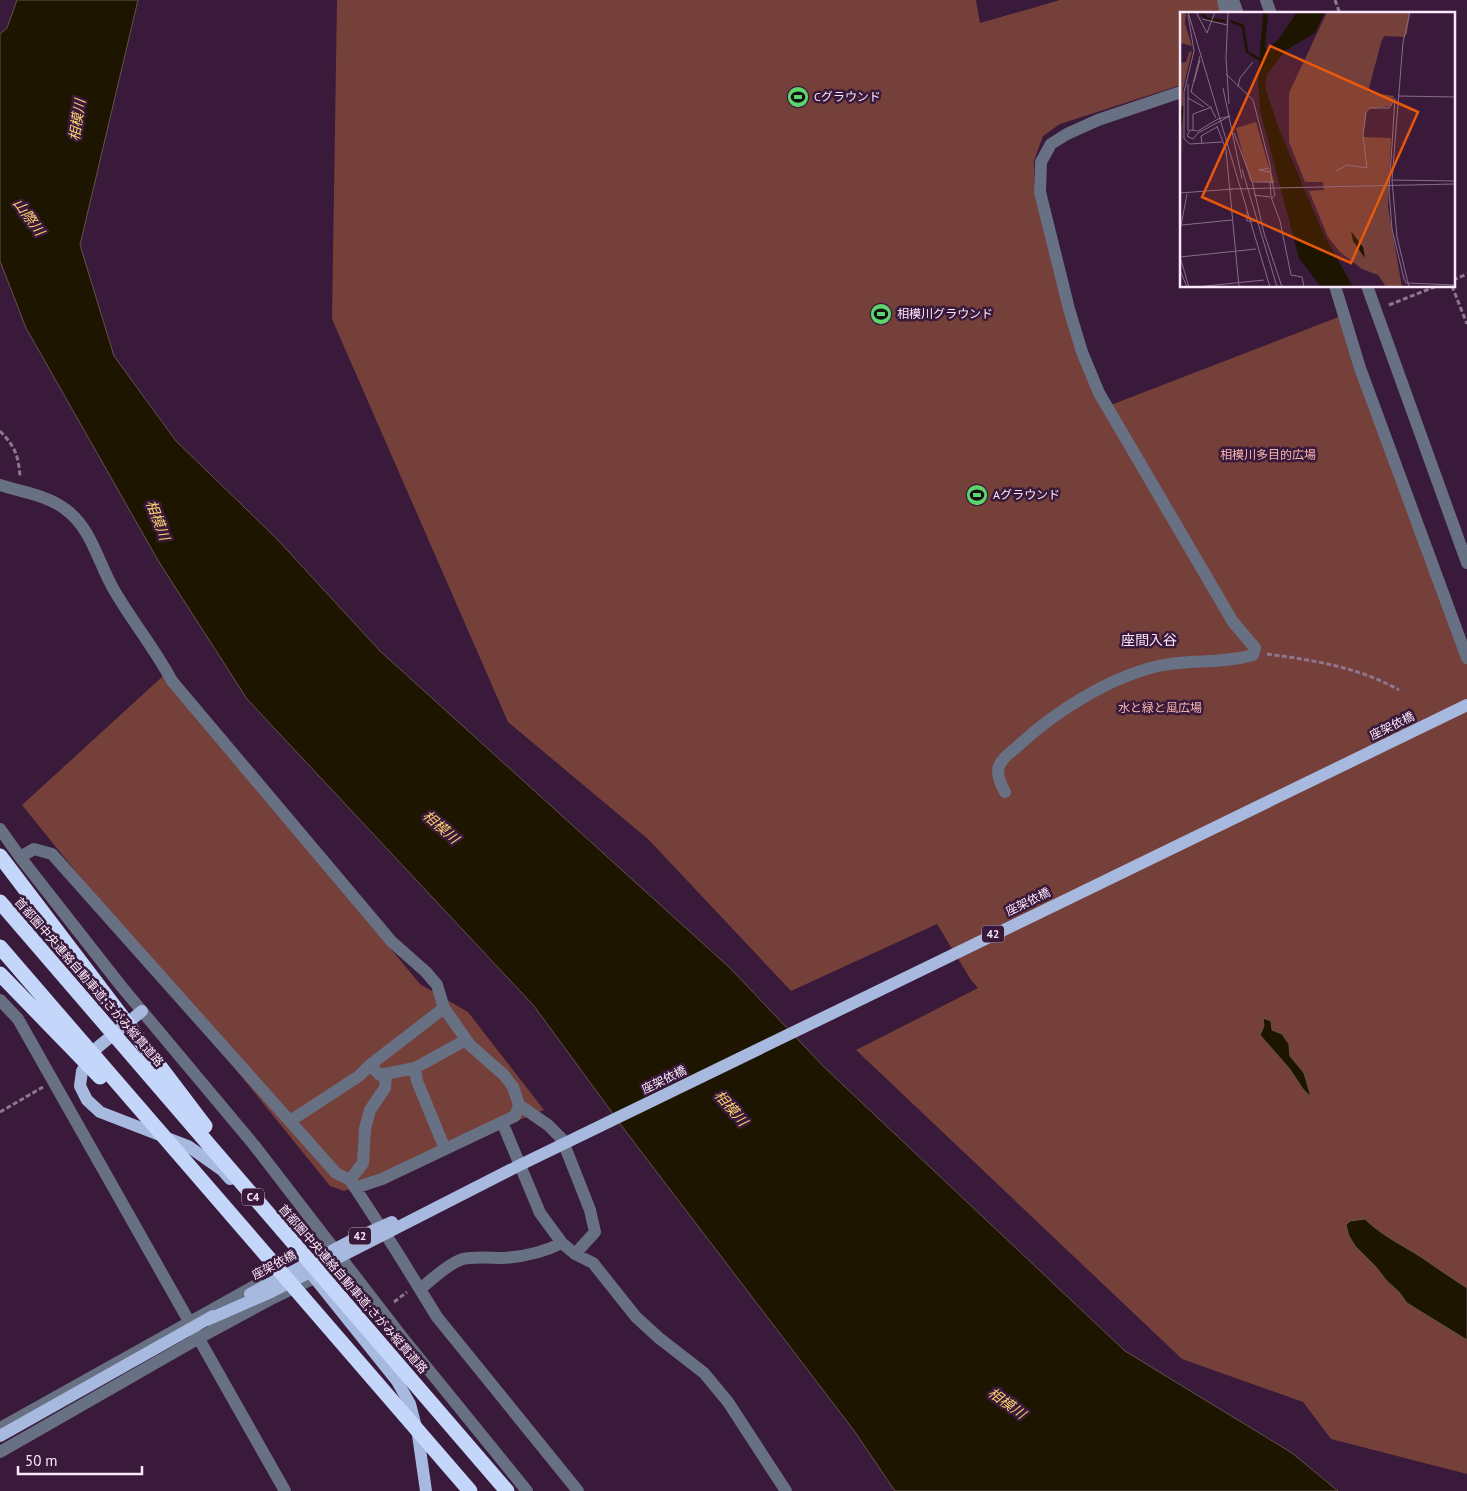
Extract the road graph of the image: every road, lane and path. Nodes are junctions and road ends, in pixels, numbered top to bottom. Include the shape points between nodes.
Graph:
1 (1233, 0) edge
2 (1266, 0) edge
3 (1334, 0) edge
4 (1237, 12) edge
5 (1270, 12) edge
6 (1339, 12) edge
7 (1180, 92) edge
8 (1467, 274) edge
9 (1454, 280) edge
10 (1336, 288) edge
11 (1368, 288) edge
12 (1432, 288) edge
13 (1453, 288) edge
14 (1377, 310) junction
15 (1467, 324) edge
16 (0, 431) edge
17 (0, 485) edge
18 (22, 492) junction
19 (1467, 563) edge
20 (1254, 652) junction
21 (1467, 658) edge
22 (1399, 690) dead end
23 (1467, 705) edge
24 (1005, 792) dead end
25 (0, 829) edge
26 (0, 856) edge
27 (20, 857) junction
28 (0, 902) edge
29 (0, 947) edge
30 (0, 974) edge
31 (0, 1000) edge
32 (444, 1008) junction
33 (142, 1011) junction
34 (466, 1040) junction
35 (370, 1065) junction
36 (415, 1068) junction
37 (386, 1074) junction
38 (52, 1082) junction
39 (519, 1105) junction
40 (0, 1112) edge
41 (290, 1121) junction
42 (502, 1122) junction
43 (445, 1149) junction
44 (353, 1184) junction
45 (216, 1196) junction
46 (286, 1235) junction
47 (562, 1243) junction
48 (331, 1245) junction
49 (575, 1254) junction
50 (345, 1263) junction
51 (307, 1268) junction
52 (420, 1290) junction
53 (189, 1322) junction
54 (199, 1338) junction
55 (0, 1428) edge
56 (0, 1436) edge
57 (0, 1452) edge
58 (285, 1491) edge
59 (426, 1491) edge
60 (470, 1491) edge
61 (507, 1491) edge
62 (527, 1491) edge
63 (578, 1491) edge
64 (786, 1491) edge

1 - 4 street
2 - 5 street
3 - 6 path
7 - 20 street via 1098,120 1052,144 1041,162 1040,192 1072,318 1099,393 1232,622 1255,648
8 - 9 path
10 - 21 street via 1360,368
11 - 14 street
12 - 14 path
13 - 15 path
14 - 19 street
16 - 18 path via 13,446 18,459
17 - 18 street
18 - 32 street via 47,499 77,519 87,532 114,590 172,681 392,942 437,985
20 - 22 path via 1332,665 1365,674
20 - 24 street via 1239,659 1158,666 1124,678 1075,703 1043,724 1002,761 998,773
23 - 51 main road, 座架依橋 / 42 via 520,1165 354,1238
25 - 27 street
26 - 46 highway
27 - 33 street
27 - 41 street via 34,849 52,854
28 - 46 highway, 首都圏中央連絡自動車道;さがみ縦貫道路 / C4
29 - 45 highway, C4
30 - 45 highway
31 - 38 street via 18,1019
32 - 34 street
32 - 35 street
33 - 48 street via 254,1145
33 - 51 main road via 98,1048 82,1072 80,1086 87,1100 100,1112 188,1146 222,1170
34 - 36 street
34 - 39 street via 504,1075 513,1087
35 - 37 street via 380,1076
35 - 41 street via 360,1076
36 - 37 street
36 - 43 street via 417,1081
37 - 44 street via 386,1088 370,1110 363,1163
38 - 40 path
38 - 53 street
39 - 42 street via 515,1116
39 - 49 street via 562,1139 590,1210 596,1232
41 - 44 street via 336,1173
42 - 43 street
42 - 47 street via 540,1213
43 - 44 street via 382,1179
44 - 52 street
45 - 60 highway, C4
46 - 61 highway, 首都圏中央連絡自動車道;さがみ縦貫道路 / C4
47 - 49 street
47 - 52 street via 505,1258 462,1259
48 - 50 street
48 - 53 street
49 - 64 street via 593,1263 636,1317 704,1374 728,1402
50 - 54 street
50 - 62 street
51 - 56 main road, 座架依橋 / 42 via 265,1285
51 - 59 main road via 397,1381 410,1404
52 - 63 street via 437,1317
53 - 54 street
53 - 55 street
54 - 57 street
54 - 58 street

